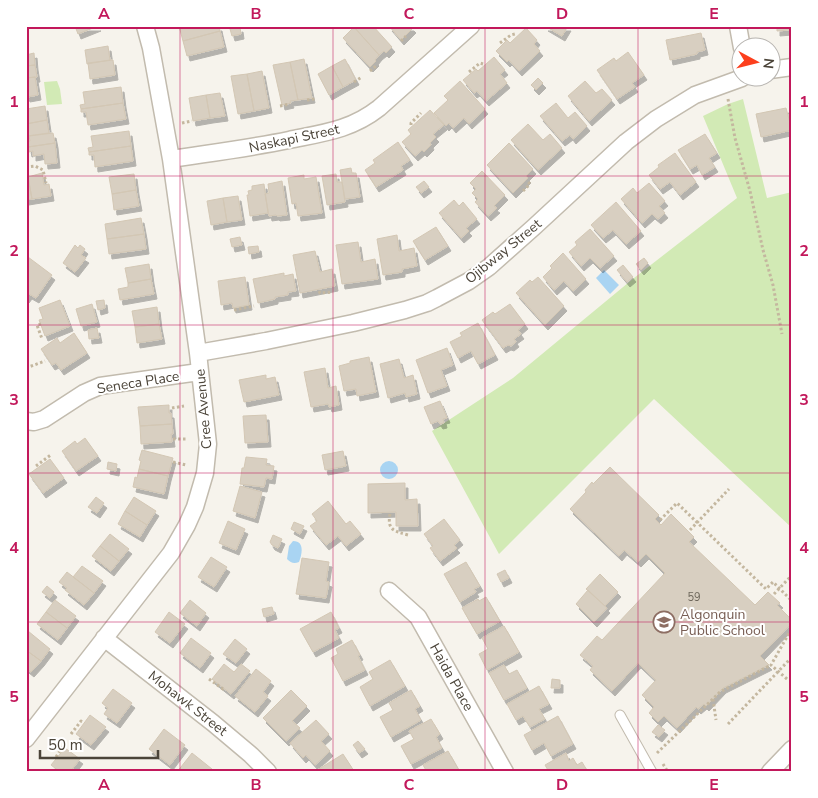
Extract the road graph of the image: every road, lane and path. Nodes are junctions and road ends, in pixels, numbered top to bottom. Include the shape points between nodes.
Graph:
1 (145, 26) edge
2 (471, 26) edge
3 (515, 34) dead end
4 (406, 36) dead end
5 (401, 41) dead end
6 (500, 43) dead end
7 (483, 64) dead end
8 (377, 65) dead end
9 (370, 71) dead end
10 (468, 72) dead end
11 (362, 77) dead end
12 (354, 82) dead end
13 (730, 82) edge
14 (725, 84) junction
15 (31, 99) dead end
16 (315, 99) dead end
17 (26, 100) edge
18 (308, 100) dead end
19 (290, 104) dead end
20 (280, 106) dead end
21 (421, 113) dead end
22 (192, 120) dead end
23 (182, 123) dead end
24 (411, 125) dead end
25 (170, 159) junction
26 (43, 162) dead end
27 (26, 167) edge
28 (40, 168) junction
29 (528, 182) dead end
30 (46, 183) dead end
31 (523, 191) dead end
32 (319, 291) dead end
33 (333, 292) dead end
34 (254, 306) dead end
35 (234, 310) dead end
36 (41, 324) dead end
37 (782, 334) dead end
38 (42, 339) dead end
39 (198, 353) junction
40 (45, 361) dead end
41 (26, 368) edge
42 (199, 372) junction
43 (184, 406) dead end
44 (172, 408) dead end
45 (26, 421) edge
46 (174, 439) dead end
47 (188, 439) dead end
48 (52, 454) dead end
49 (173, 462) dead end
50 (186, 465) dead end
51 (36, 466) dead end
52 (728, 489) dead end
53 (390, 514) dead end
54 (660, 520) dead end
55 (697, 523) junction
56 (690, 530) dead end
57 (408, 535) dead end
58 (792, 575) edge
59 (779, 588) junction
60 (389, 591) dead end
61 (774, 594) dead end
62 (792, 601) edge
63 (792, 628) edge
64 (104, 638) junction
65 (792, 657) edge
66 (771, 665) junction
67 (778, 671) junction
68 (209, 679) dead end
69 (787, 679) dead end
70 (225, 687) dead end
71 (713, 699) junction
72 (620, 715) dead end
73 (716, 720) dead end
74 (83, 723) dead end
75 (728, 724) dead end
76 (71, 734) dead end
77 (26, 739) edge
78 (65, 743) dead end
79 (792, 749) edge
80 (657, 752) dead end
81 (56, 757) dead end
82 (268, 772) edge
83 (505, 772) edge
84 (652, 772) edge
85 (770, 772) edge

1 - 25 street, Cree Avenue
2 - 25 street, Naskapi Street via 379,108 346,127 326,134
3 - 6 path
4 - 5 path
7 - 10 path
8 - 9 path
11 - 12 path
13 - 14 street, Ojibway Street
14 - 37 path
14 - 39 street, Ojibway Street via 695,95 656,119 626,142 489,266 437,298 353,323
15 - 17 path
16 - 18 path
19 - 20 path
21 - 24 path
22 - 23 path
25 - 39 street, Cree Avenue
26 - 28 path
27 - 28 path
28 - 30 path
29 - 31 path via 530,184
32 - 33 path via 323,294
34 - 35 path
36 - 38 path via 37,325
39 - 42 street, Cree Avenue
40 - 41 path
42 - 45 street, Seneca Place via 100,386 44,419
42 - 64 street, Cree Avenue via 208,444 205,473 195,507 171,552
43 - 44 path
46 - 47 path
48 - 51 path
49 - 50 path
52 - 55 path
53 - 57 path via 390,527
54 - 55 path via 676,503
55 - 56 path
55 - 59 path via 766,588 773,582
58 - 59 path
59 - 61 path
59 - 62 path
60 - 83 street, Haida Place via 418,617
63 - 66 path
64 - 77 street, Cree Avenue
64 - 82 street, Mohawk Street via 213,723
65 - 67 path
66 - 67 path
66 - 71 path
67 - 69 path
67 - 75 path
68 - 70 path via 223,689
71 - 73 path
71 - 80 path
72 - 84 lane
74 - 76 path via 81,721
78 - 81 path
79 - 85 street

